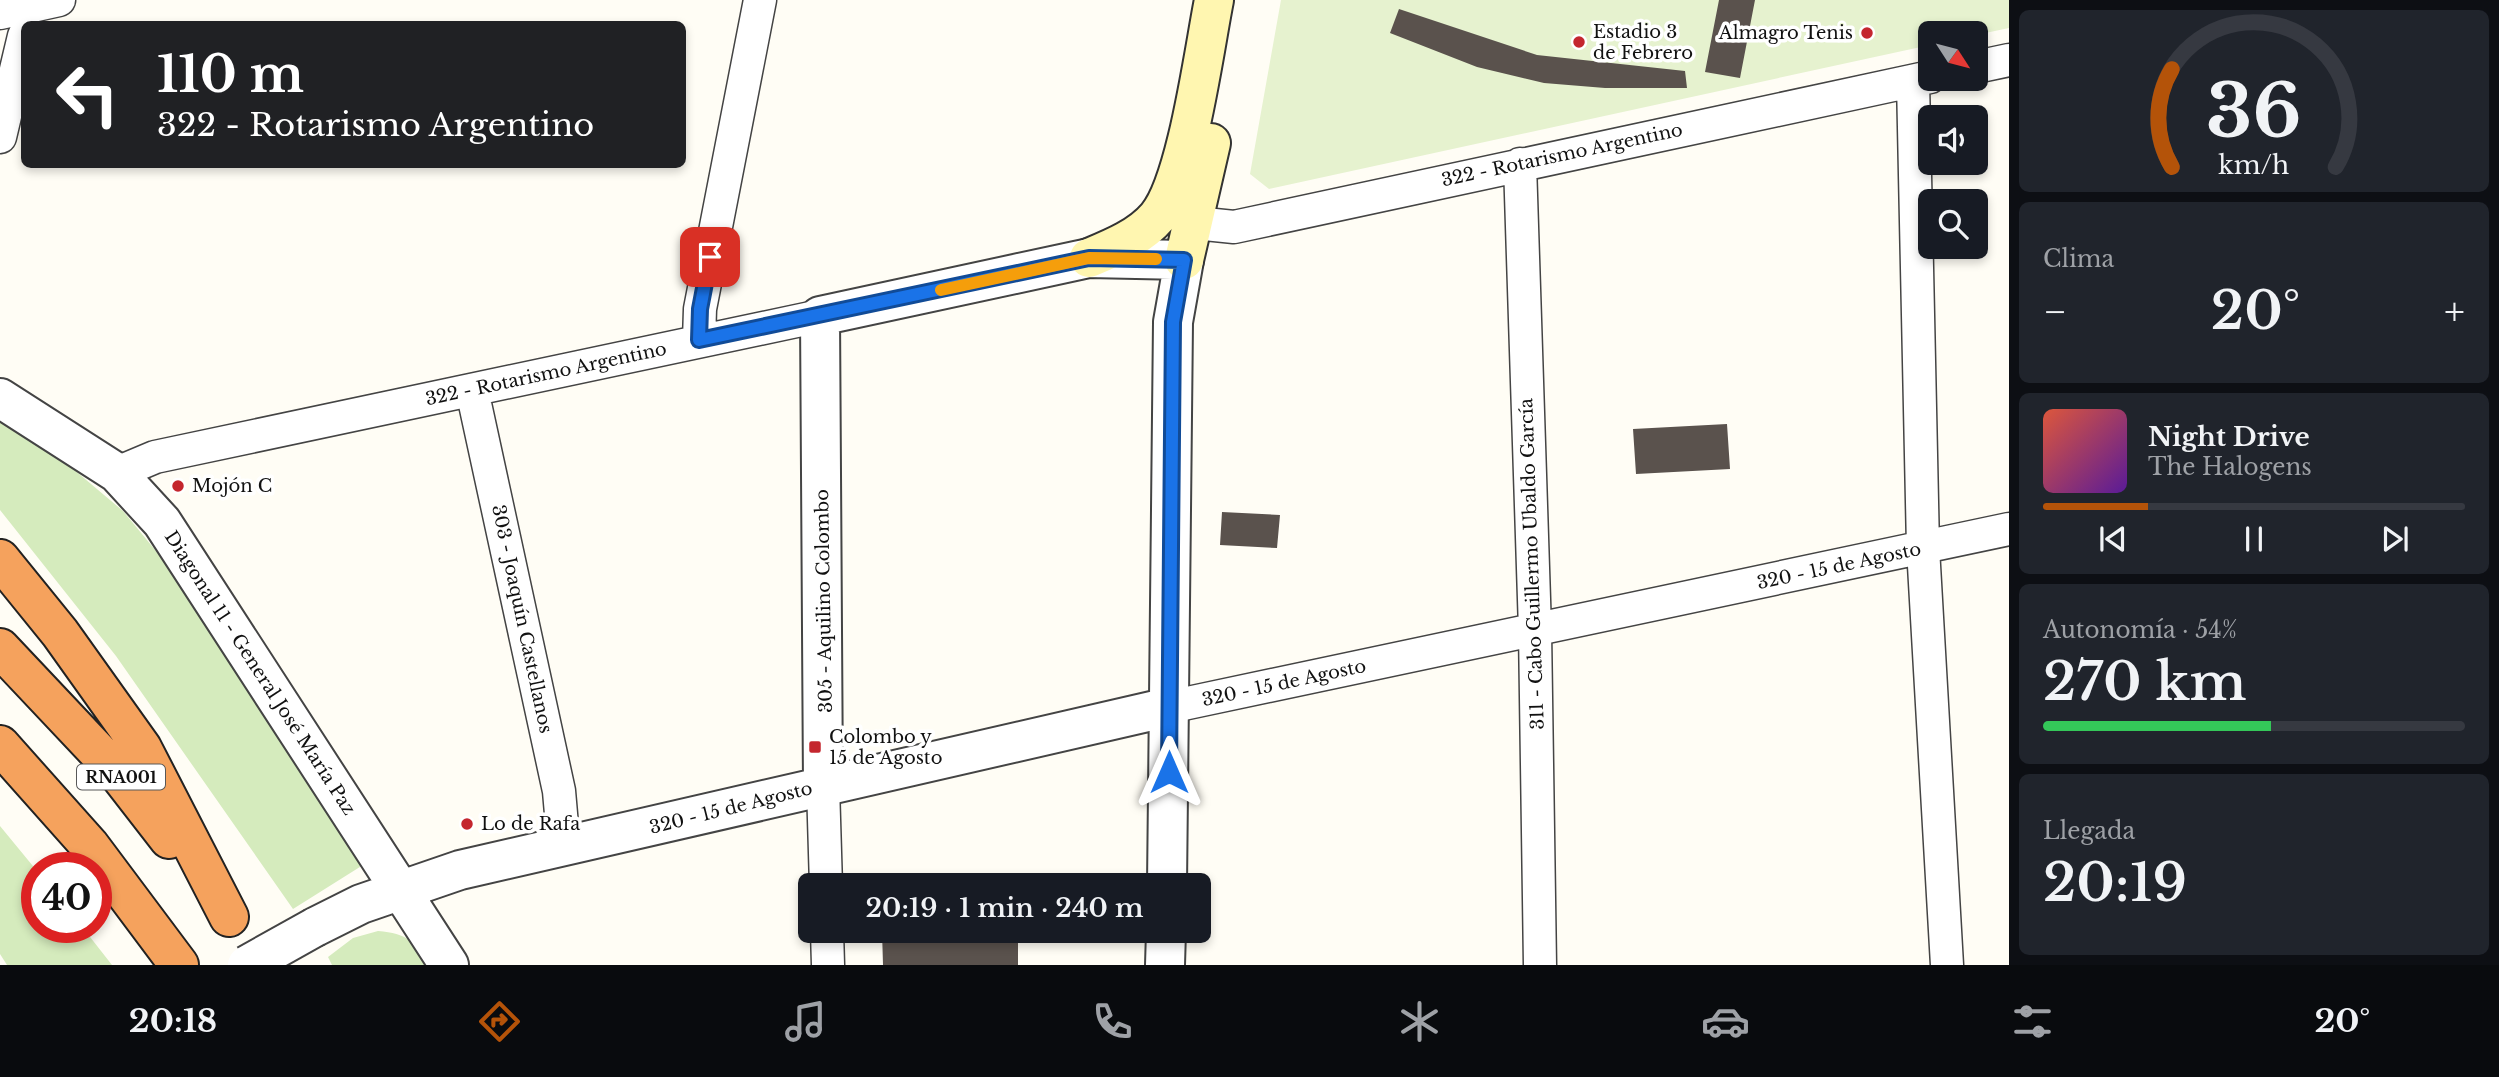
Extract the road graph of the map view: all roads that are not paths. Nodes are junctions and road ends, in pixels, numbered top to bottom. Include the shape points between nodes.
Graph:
1 (761, 0) edge
2 (1214, 0) edge
3 (1240, 0) edge
4 (38, 8) edge
5 (0, 13) edge
6 (21, 49) edge
7 (2009, 60) edge
8 (1988, 64) edge
9 (1918, 80) edge
10 (1922, 91) edge
11 (0, 137) edge
12 (1520, 164) junction
13 (1195, 223) junction
14 (1089, 258) junction
15 (1184, 260) junction
16 (820, 316) junction
17 (699, 340) junction
18 (472, 390) junction
19 (0, 398) edge
20 (117, 473) junction
21 (2009, 530) edge
22 (1923, 548) junction
23 (0, 559) edge
24 (1535, 630) junction
25 (0, 648) edge
26 (1169, 708) junction
27 (0, 745) edge
28 (0, 777) edge
29 (823, 786) junction
30 (90, 846) junction
31 (564, 848) junction
32 (826, 873) edge
33 (1167, 873) edge
34 (400, 891) junction
35 (229, 917) junction
36 (827, 943) edge
37 (1166, 943) edge
38 (179, 965) edge
39 (247, 965) edge
40 (260, 965) edge
41 (449, 965) edge
42 (828, 965) edge
43 (1165, 965) edge
44 (1540, 965) edge
45 (1947, 965) edge

1 - 17 street via 700,309
2 - 14 main road via 1185,144 1168,200 1138,234
3 - 13 main road
4 - 5 street
6 - 11 street
7 - 8 street
9 - 12 street, 322 - Rotarismo Argentino
10 - 22 street
12 - 13 street, 322 - Rotarismo Argentino via 1234,227
12 - 24 street, 311 - Cabo Guillermo Ubaldo García
13 - 15 main road
14 - 15 street, 322 - Rotarismo Argentino
14 - 16 street, 322 - Rotarismo Argentino
15 - 26 street via 1173,322
16 - 17 street, 322 - Rotarismo Argentino
16 - 29 street, 305 - Aquilino Colombo
17 - 18 street, 322 - Rotarismo Argentino
18 - 20 street, 322 - Rotarismo Argentino via 155,457
18 - 31 street, 303 - Joaquín Castellanos via 559,791
19 - 20 street, Diagonal 11 - General José María Paz
20 - 34 street, Diagonal 11 - General José María Paz via 186,555
21 - 22 street, 320 - 15 de Agosto
22 - 24 street, 320 - 15 de Agosto
22 - 45 street
23 - 35 highway via 60,633 142,748
24 - 26 street, 320 - 15 de Agosto
24 - 44 street, 311 - Cabo Guillermo Ubaldo García
25 - 35 highway, RNA001 via 117,772
26 - 29 street, 320 - 15 de Agosto
26 - 33 street
27 - 30 highway
28 - 30 highway
29 - 31 street, 320 - 15 de Agosto
29 - 32 street, 305 - Aquilino Colombo
30 - 38 highway
31 - 34 street, 320 - 15 de Agosto via 460,870
34 - 39 street, 320 - 15 de Agosto, bridge via 361,904
34 - 41 street, Diagonal 11 - General José María Paz
35 - 40 highway, RNA001
36 - 42 street
37 - 43 street

